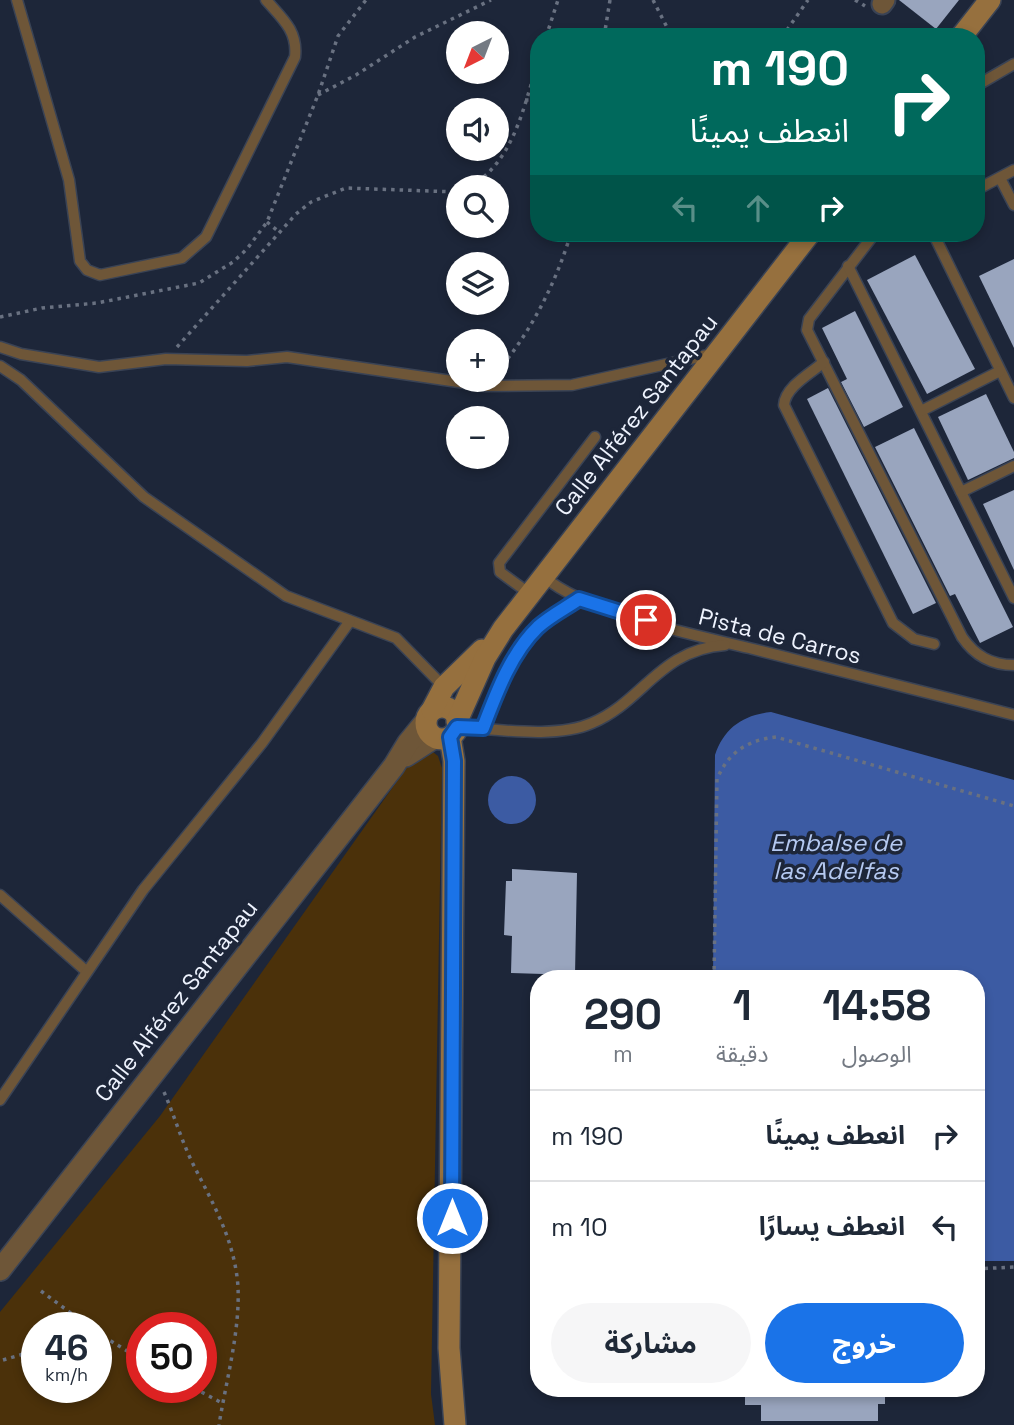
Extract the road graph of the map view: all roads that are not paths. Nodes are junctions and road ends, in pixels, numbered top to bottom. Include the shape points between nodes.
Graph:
1 (17, 0) edge
2 (266, 0) edge
3 (990, 0) edge
4 (968, 28) edge
5 (1014, 64) edge
6 (985, 81) edge
7 (1014, 170) edge
8 (1000, 178) junction
9 (985, 186) edge
10 (1014, 205) edge
11 (803, 242) edge
12 (868, 242) edge
13 (937, 242) edge
14 (848, 266) junction
15 (0, 348) edge
16 (716, 353) junction
17 (824, 362) junction
18 (0, 366) edge
19 (1000, 371) junction
20 (1014, 398) edge
21 (920, 411) junction
22 (595, 437) dead end
23 (1014, 466) edge
24 (961, 492) junction
25 (544, 576) junction
26 (530, 594) junction
27 (1014, 598) edge
28 (579, 599) junction
29 (350, 621) junction
30 (503, 629) junction
31 (733, 644) junction
32 (934, 644) dead end
33 (1014, 665) edge
34 (444, 687) junction
35 (1014, 715) edge
36 (443, 726) junction
37 (483, 728) junction
38 (0, 895) edge
39 (86, 971) junction
40 (0, 1100) edge
41 (0, 1270) edge
42 (455, 1425) edge

1 - 2 lane via 69,180 80,261 100,275 182,258 206,237 295,57 290,27
3 - 4 main road
5 - 6 lane
7 - 8 lane
8 - 9 lane
8 - 10 lane
11 - 16 main road, Calle Alférez Santapau
12 - 14 lane
13 - 19 lane
14 - 17 lane via 807,322
14 - 21 lane
15 - 16 lane via 99,367 166,359 287,357 486,386 572,385
16 - 25 main road, Calle Alférez Santapau
17 - 32 lane via 792,388 784,405 893,623 914,639
17 - 33 lane via 962,637 985,659
18 - 29 lane via 21,380 144,497 286,596
19 - 20 lane
19 - 21 lane
21 - 24 lane
22 - 26 lane via 499,563 500,572
23 - 24 lane
24 - 27 lane
25 - 26 main road, Calle Alférez Santapau
25 - 28 lane, Pista de Carros
26 - 30 main road, Calle Alférez Santapau
28 - 31 lane, Pista de Carros
28 - 37 lane via 539,626 523,645
29 - 34 lane via 396,638
29 - 39 lane
30 - 34 main road, Calle Alférez Santapau
30 - 36 main road, Calle Alférez Santapau
31 - 35 lane, Pista de Carros
31 - 37 lane via 699,649 674,660 606,715 580,728
34 - 36 main road, Calle Alférez Santapau
36 - 37 lane
36 - 41 street, Calle Alférez Santapau via 408,743
36 - 42 main road via 454,761 449,1348
38 - 39 lane
39 - 40 lane

